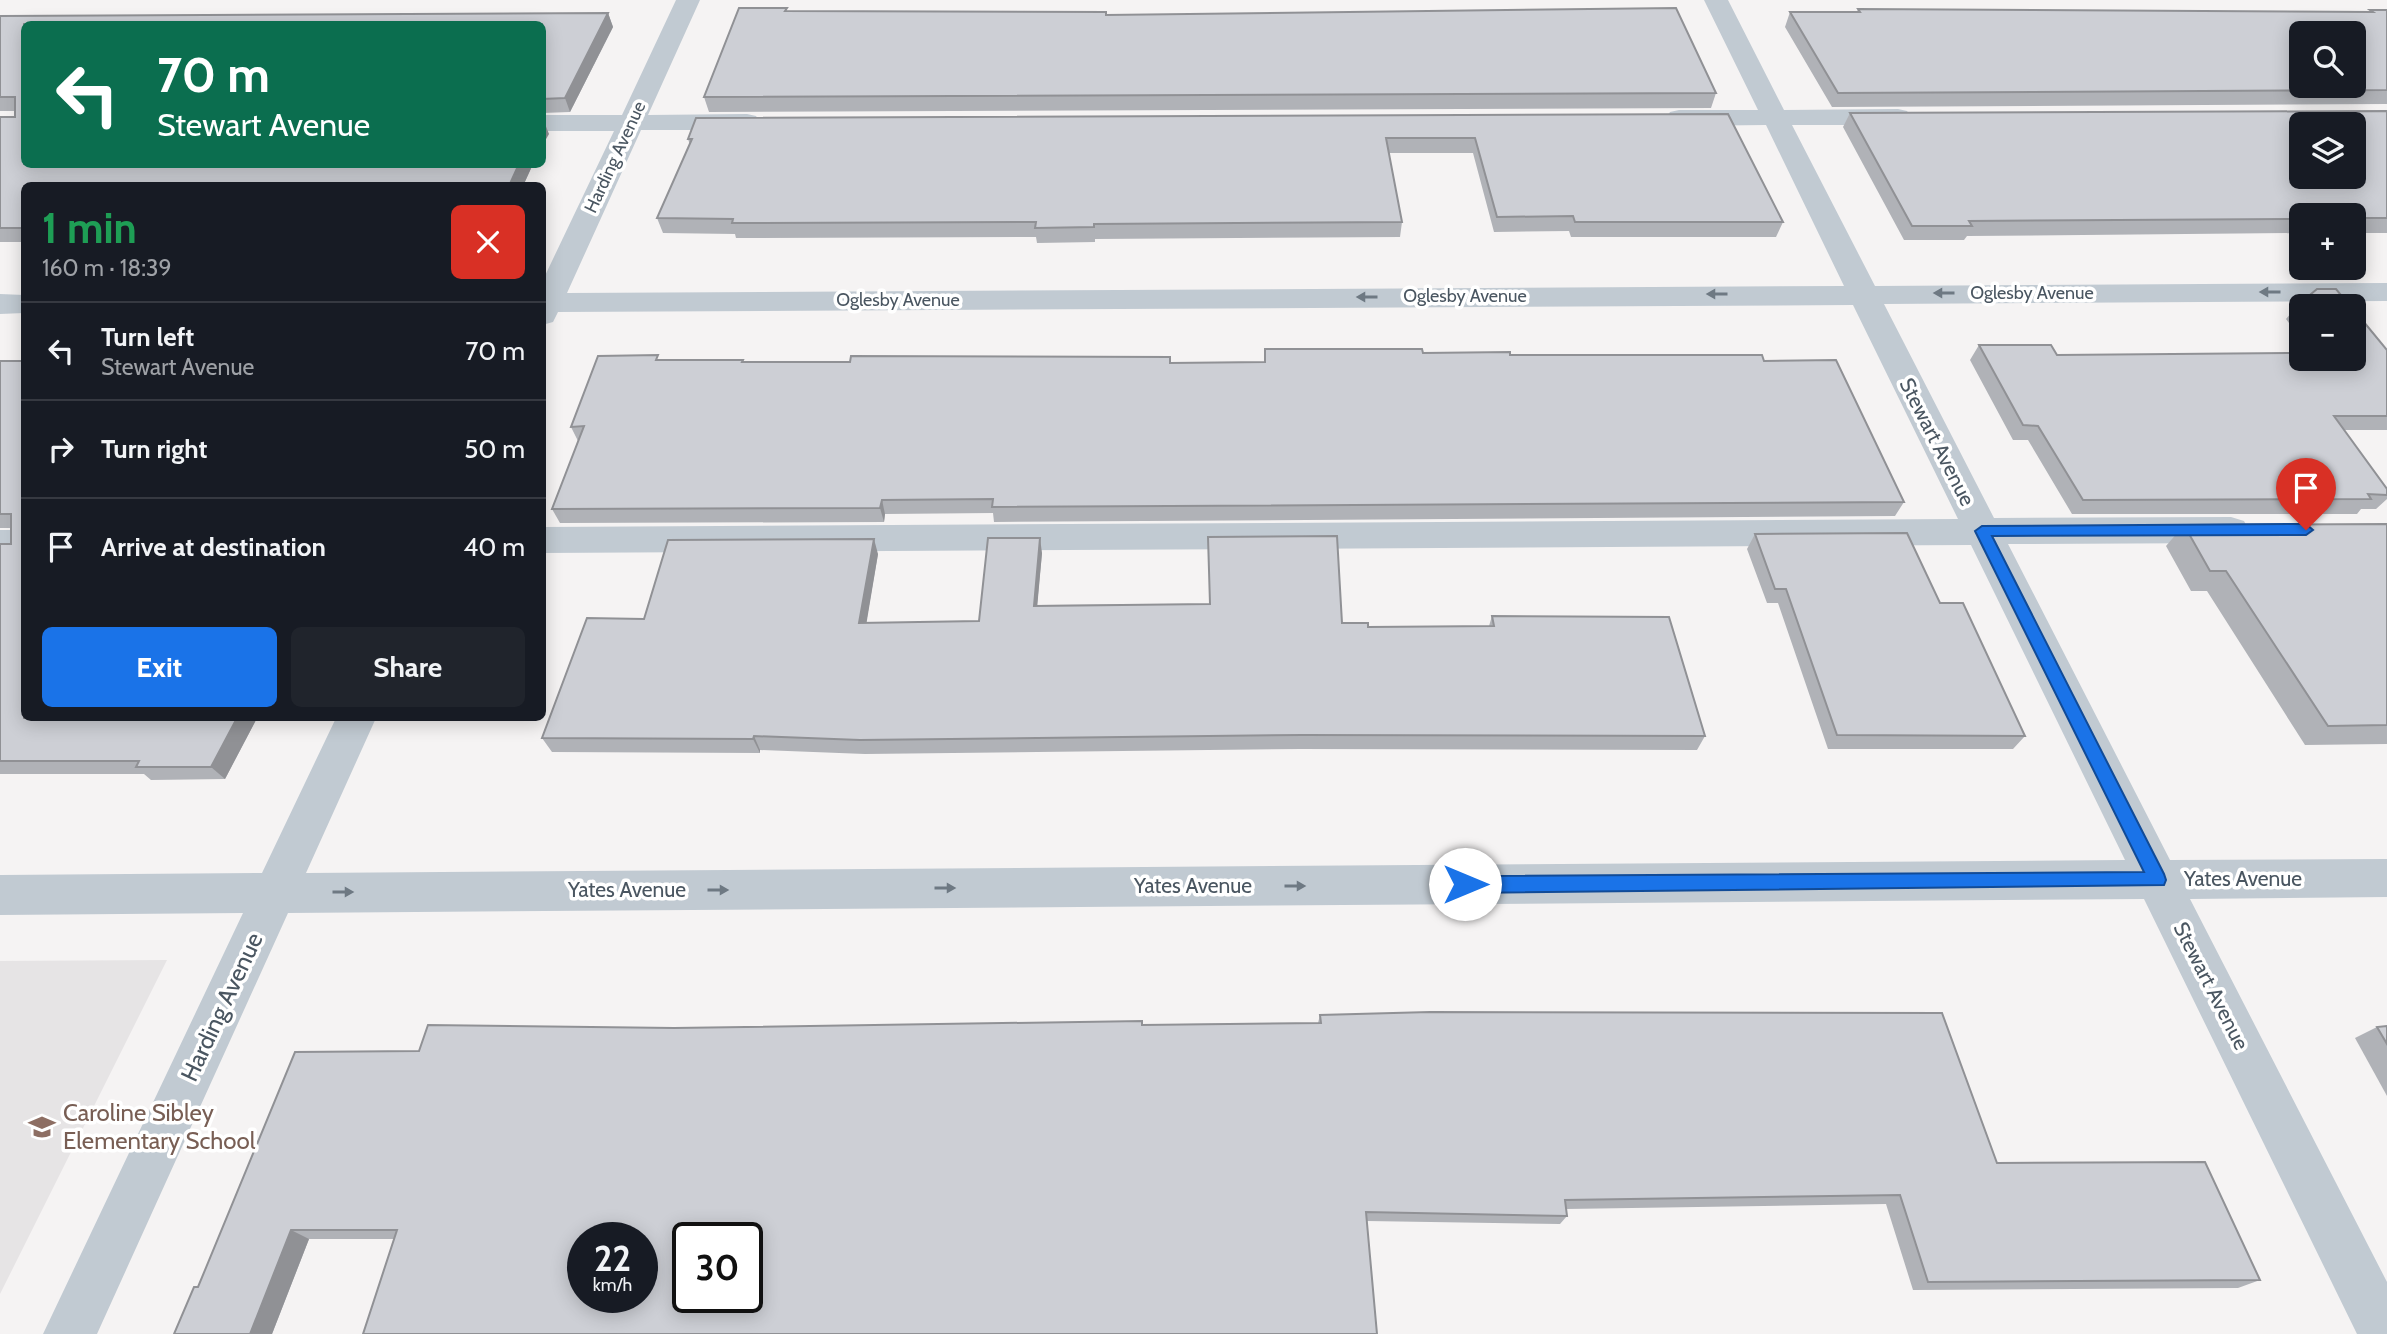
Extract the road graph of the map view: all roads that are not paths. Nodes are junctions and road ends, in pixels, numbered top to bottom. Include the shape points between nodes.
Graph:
1 (688, 0) edge
2 (1716, 0) edge
3 (1928, 117) edge
4 (1649, 118) edge
5 (1775, 118) junction
6 (771, 122) edge
7 (546, 123) edge
8 (631, 123) junction
9 (2387, 292) edge
10 (1863, 293) junction
11 (546, 303) edge
12 (0, 304) edge
13 (21, 304) edge
14 (546, 307) edge
15 (2261, 530) edge
16 (1982, 531) junction
17 (546, 540) edge
18 (0, 543) edge
19 (21, 543) edge
20 (355, 721) edge
21 (2387, 878) edge
22 (2157, 880) junction
23 (275, 893) junction
24 (0, 895) edge
25 (70, 1334) edge
26 (2385, 1334) edge

1 - 8 street, Harding Avenue
2 - 5 street, Stewart Avenue
3 - 5 street
4 - 5 street
5 - 10 street, Stewart Avenue
6 - 8 street
7 - 8 street
8 - 11 street, Harding Avenue
9 -> 10 street, Oglesby Avenue
10 -> 14 street, Oglesby Avenue
10 - 16 street, Stewart Avenue
12 - 13 street
15 - 16 street
16 - 17 street
16 - 22 street, Stewart Avenue
18 - 19 street
20 - 23 street, Harding Avenue
21 - 22 street, Yates Avenue
23 -> 22 street, Yates Avenue
22 - 26 street, Stewart Avenue
23 - 24 street, Yates Avenue
23 - 25 street, Harding Avenue

